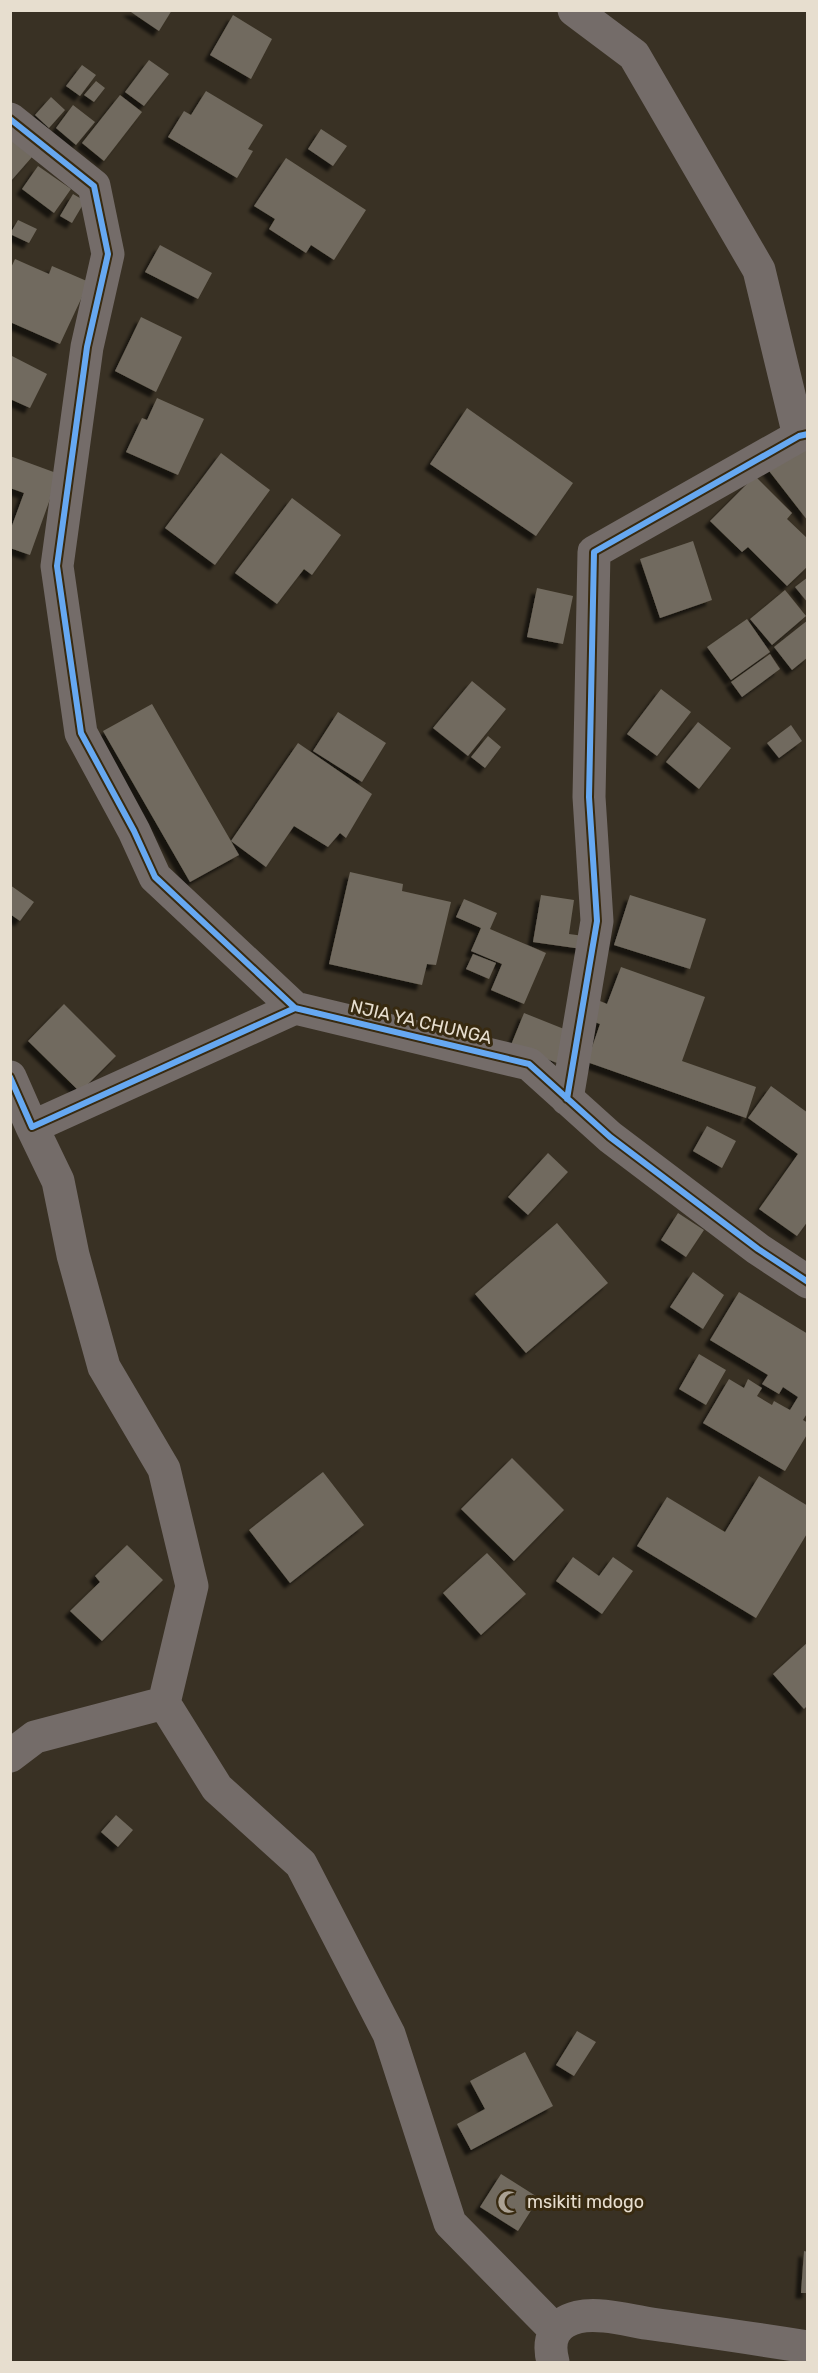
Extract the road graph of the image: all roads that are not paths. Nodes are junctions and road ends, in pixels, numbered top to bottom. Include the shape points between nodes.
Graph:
1 (573, 10) edge
2 (10, 118) edge
3 (803, 435) edge
4 (295, 1008) junction
5 (10, 1077) edge
6 (567, 1099) junction
7 (32, 1127) junction
8 (807, 1282) edge
9 (164, 1703) junction
10 (10, 1756) edge
11 (555, 2330) junction
12 (807, 2346) edge
13 (553, 2362) edge

1 - 3 street via 634,56 759,270
2 - 4 street via 94,186 108,254 87,347 57,566 81,733 155,877
3 - 6 street via 594,552 589,797 597,921
4 - 6 street, NJIA YA CHUNGA via 529,1064
4 - 7 street
5 - 7 street
6 - 8 street, NJIA YA CHUNGA via 610,1137
7 - 9 street via 58,1181 73,1255 104,1367 164,1469 192,1586
9 - 10 street via 35,1737
9 - 11 street via 217,1788 301,1864 389,2034 450,2223
11 - 12 street via 580,2317 599,2317
11 - 13 street via 551,2343

